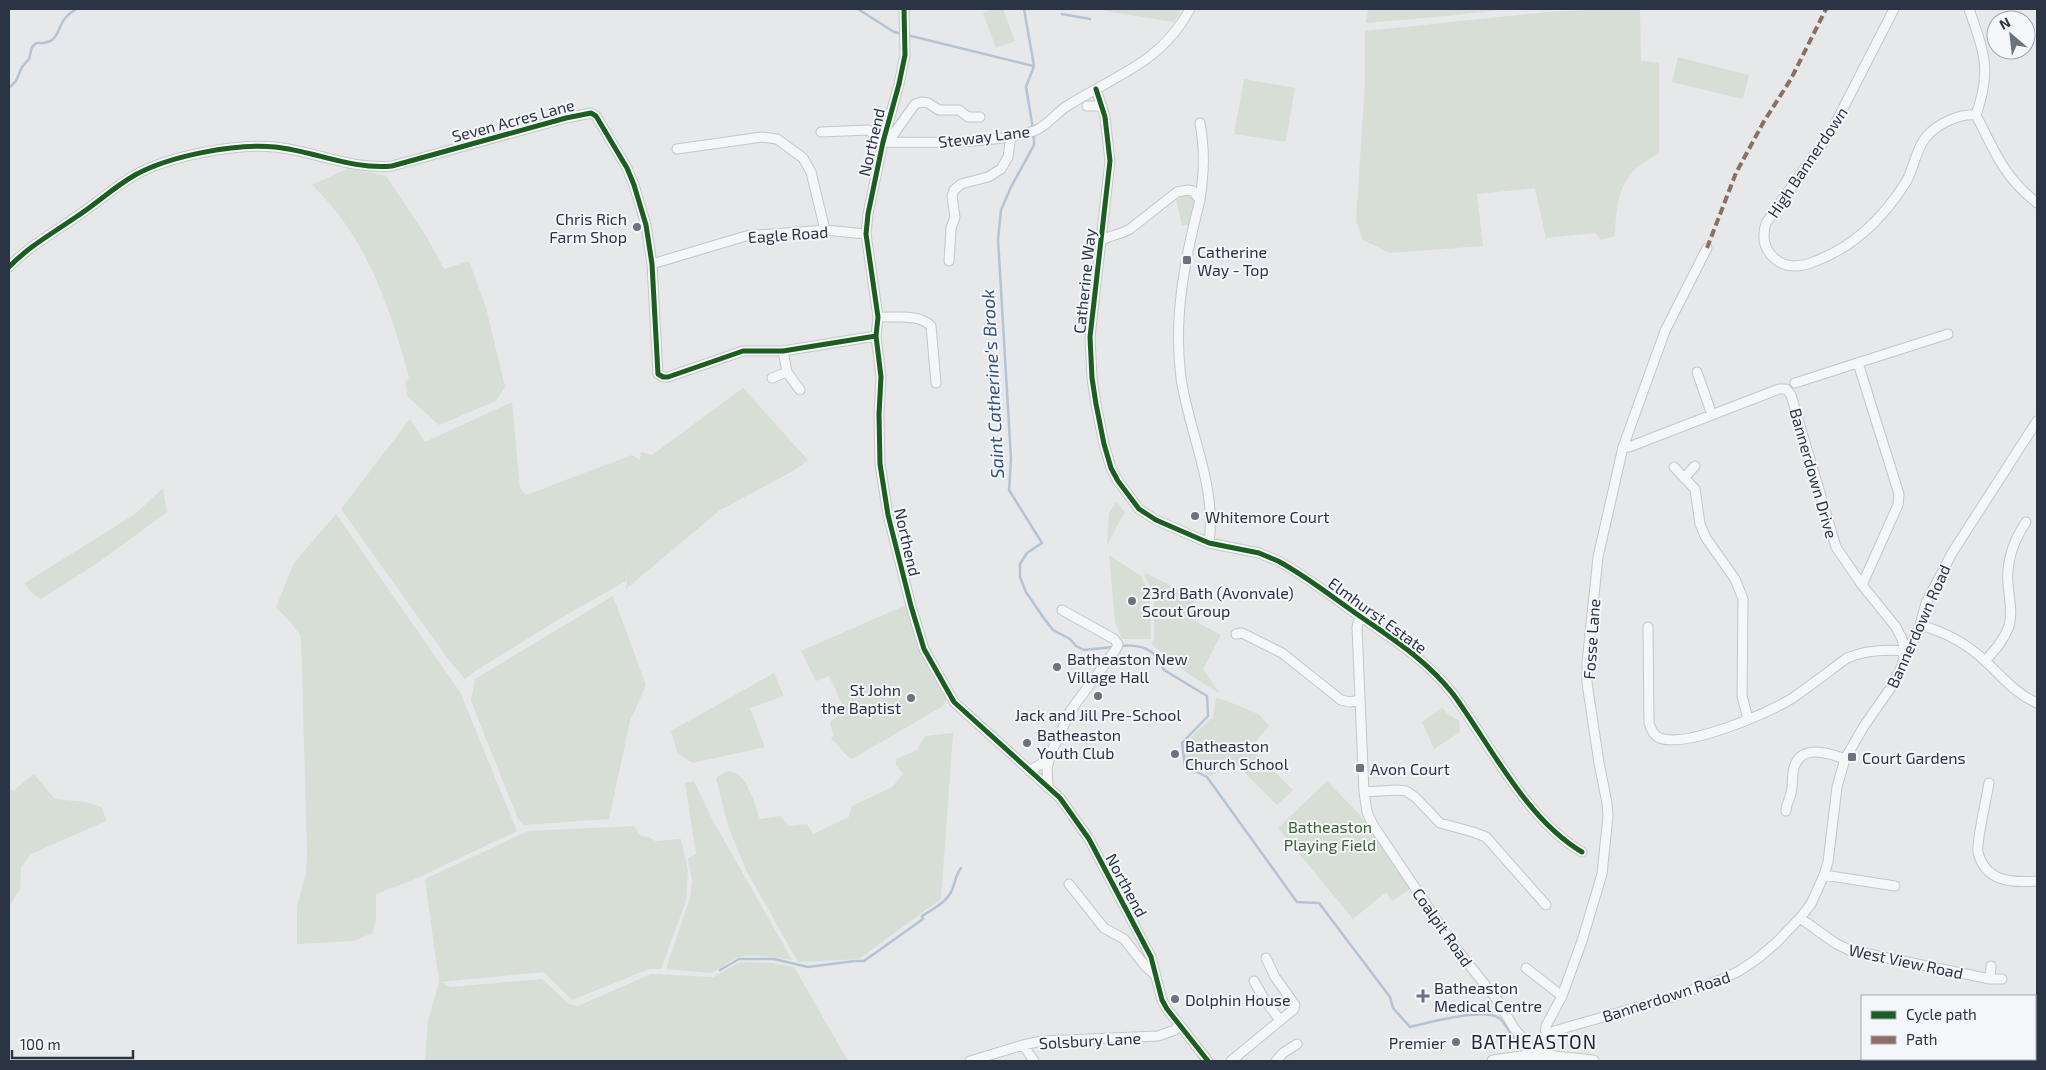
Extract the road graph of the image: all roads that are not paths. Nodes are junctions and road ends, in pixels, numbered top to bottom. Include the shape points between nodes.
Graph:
1 (904, 9) edge
2 (1190, 9) edge
3 (1894, 9) edge
4 (1969, 9) edge
5 (1096, 89) junction
6 (1087, 106) dead end
7 (1102, 106) junction
8 (1976, 115) junction
9 (980, 117) dead end
10 (1200, 123) dead end
11 (821, 132) dead end
12 (1011, 136) junction
13 (883, 142) junction
14 (677, 149) dead end
15 (1200, 200) junction
16 (2037, 202) edge
17 (825, 230) junction
18 (866, 234) junction
19 (1099, 242) junction
20 (1707, 248) dead end
21 (949, 261) dead end
22 (652, 264) junction
23 (9, 267) edge
24 (878, 317) junction
25 (1948, 334) dead end
26 (876, 336) junction
27 (783, 351) junction
28 (1858, 363) junction
29 (787, 372) junction
30 (1697, 372) dead end
31 (772, 378) dead end
32 (936, 383) dead end
33 (1796, 383) dead end
34 (800, 390) dead end
35 (1712, 414) junction
36 (2037, 421) edge
37 (1623, 447) junction
38 (1695, 466) dead end
39 (1674, 467) dead end
40 (1685, 477) junction
41 (2026, 522) dead end
42 (1209, 543) junction
43 (1862, 585) junction
44 (1062, 610) dead end
45 (1360, 616) junction
46 (1920, 625) junction
47 (1648, 627) dead end
48 (1236, 634) dead end
49 (1904, 651) junction
50 (1985, 661) junction
51 (1360, 700) junction
52 (2037, 703) edge
53 (1748, 719) junction
54 (1050, 753) junction
55 (1845, 759) junction
56 (1029, 771) junction
57 (1989, 783) dead end
58 (1048, 788) junction
59 (1364, 792) junction
60 (1786, 811) dead end
61 (1579, 847) dead end
62 (1824, 875) junction
63 (2037, 881) edge
64 (1069, 884) dead end
65 (1895, 886) dead end
66 (1546, 905) dead end
67 (1800, 918) junction
68 (1266, 958) dead end
69 (1991, 966) dead end
70 (1526, 968) dead end
71 (1155, 975) junction
72 (1990, 979) junction
73 (2002, 979) dead end
74 (1254, 981) dead end
75 (1562, 996) junction
76 (1280, 1020) junction
77 (1179, 1025) junction
78 (1545, 1036) junction
79 (1297, 1044) dead end
80 (1023, 1045) junction
81 (1537, 1059) edge
82 (970, 1061) edge
83 (1034, 1061) edge
84 (1208, 1061) edge
85 (1231, 1061) edge
86 (1276, 1061) edge
87 (1493, 1061) edge
88 (1593, 1061) edge

1 - 13 street, Northend via 905,55
2 - 5 street, Steway Lane via 1177,30 1149,58
3 - 8 street, High Bannerdown via 1838,120 1766,223 1763,239 1768,252 1781,263 1803,266 1855,241 1899,192 1926,137 1958,117
4 - 8 street via 1984,56 1986,75
5 - 7 street, Catherine Way
5 - 12 street, Steway Lane via 1036,130
6 - 7 street
7 - 19 street, Catherine Way via 1110,161
8 - 16 street via 2003,168
9 - 13 street via 968,117 959,110 939,110 922,102 916,104 893,135
10 - 15 street via 1205,169
11 - 13 street via 868,130
12 - 13 street, Steway Lane via 953,142
12 - 21 street via 1008,157 1001,169 988,177 961,184 954,190 955,217
13 - 18 street, Northend
14 - 17 street via 762,137 778,139 803,158 811,172
15 - 19 street, Catherine Way via 1193,191 1177,192 1130,229
15 - 42 street via 1189,245 1179,330 1181,378 1208,490
17 - 18 street, Eagle Road
17 - 22 street, Eagle Road via 746,236
18 - 24 street, Northend
19 - 42 street, Catherine Way via 1090,337 1092,378 1099,425 1111,468 1139,509 1176,530
20 - 37 street, Fosse Lane via 1662,338
22 - 23 street, Seven Acres Lane via 646,225 634,185 615,147 591,113 392,166 369,166 276,147 245,145 157,165 116,188
22 - 27 street, Seven Acres Lane via 658,374 668,377 743,351
24 - 26 street, Northend
24 - 32 street via 918,318 931,326
25 - 28 street
26 - 27 street, Seven Acres Lane
26 - 56 street, Northend via 881,377 880,457 888,515 924,649 954,702
27 - 29 street
28 - 33 street
28 - 43 street via 1899,494 1898,505
29 - 31 street
29 - 34 street
30 - 35 street
35 - 37 street, Bannerdown Drive
35 - 43 street, Bannerdown Drive via 1786,389 1791,395 1836,547
36 - 46 street, Bannerdown Road via 1952,553 1926,603
37 - 75 street, Fosse Lane via 1598,557 1587,663 1587,684 1608,816 1602,874
38 - 40 street
39 - 40 street
40 - 53 street via 1695,489 1700,524 1706,538 1735,579 1743,599 1742,696
41 - 50 street via 2010,554 2007,580 2009,625 2002,642
42 - 45 street, Elmhurst Estate via 1278,561
43 - 49 street, Bannerdown Drive via 1896,627
44 - 54 street via 1114,639 1117,647 1071,710
45 - 51 street, Elmhurst Estate via 1357,627
45 - 61 street, Elmhurst Estate via 1406,647 1432,670 1531,806 1556,832
46 - 49 street, Bannerdown Road
46 - 50 street via 1955,637
47 - 53 street via 1649,723 1652,732 1658,737 1674,740 1710,733
48 - 51 street via 1242,633 1282,653 1341,700
49 - 53 street via 1868,650 1852,656 1790,699
49 - 55 street, Bannerdown Road via 1902,666 1892,686
50 - 52 street via 2004,682
51 - 59 street, Elmhurst Estate
54 - 56 street
54 - 58 street
55 - 60 street via 1820,751 1802,756 1793,771 1792,792 1782,800
55 - 62 street, Bannerdown Road
56 - 58 street, Northend
57 - 63 street via 1978,851 1984,866 1997,878 2014,882
58 - 71 street, Northend via 1070,810 1088,838 1151,957
59 - 66 street via 1406,791 1440,823 1486,837
59 - 81 street, Coalpit Road via 1373,825 1454,947 1498,1000
62 - 65 street
62 - 67 street, Bannerdown Road via 1811,904
64 - 71 street via 1104,928 1124,939
67 - 72 street, West View Road via 1849,950
67 - 78 street, Bannerdown Road via 1776,943 1739,972 1670,998
68 - 76 street via 1295,1005
69 - 72 street
70 - 75 street
71 - 77 street, Northend via 1162,1000
72 - 73 street, West View Road
74 - 76 street
75 - 78 street, Fosse Lane via 1546,1026
76 - 85 street
77 - 80 street, Solsbury Lane via 1175,1030 1158,1036 1042,1041
77 - 84 street, Northend
78 - 81 street via 1540,1042
79 - 86 street
80 - 82 street, Solsbury Lane
80 - 83 street
81 - 87 street
81 - 88 street

